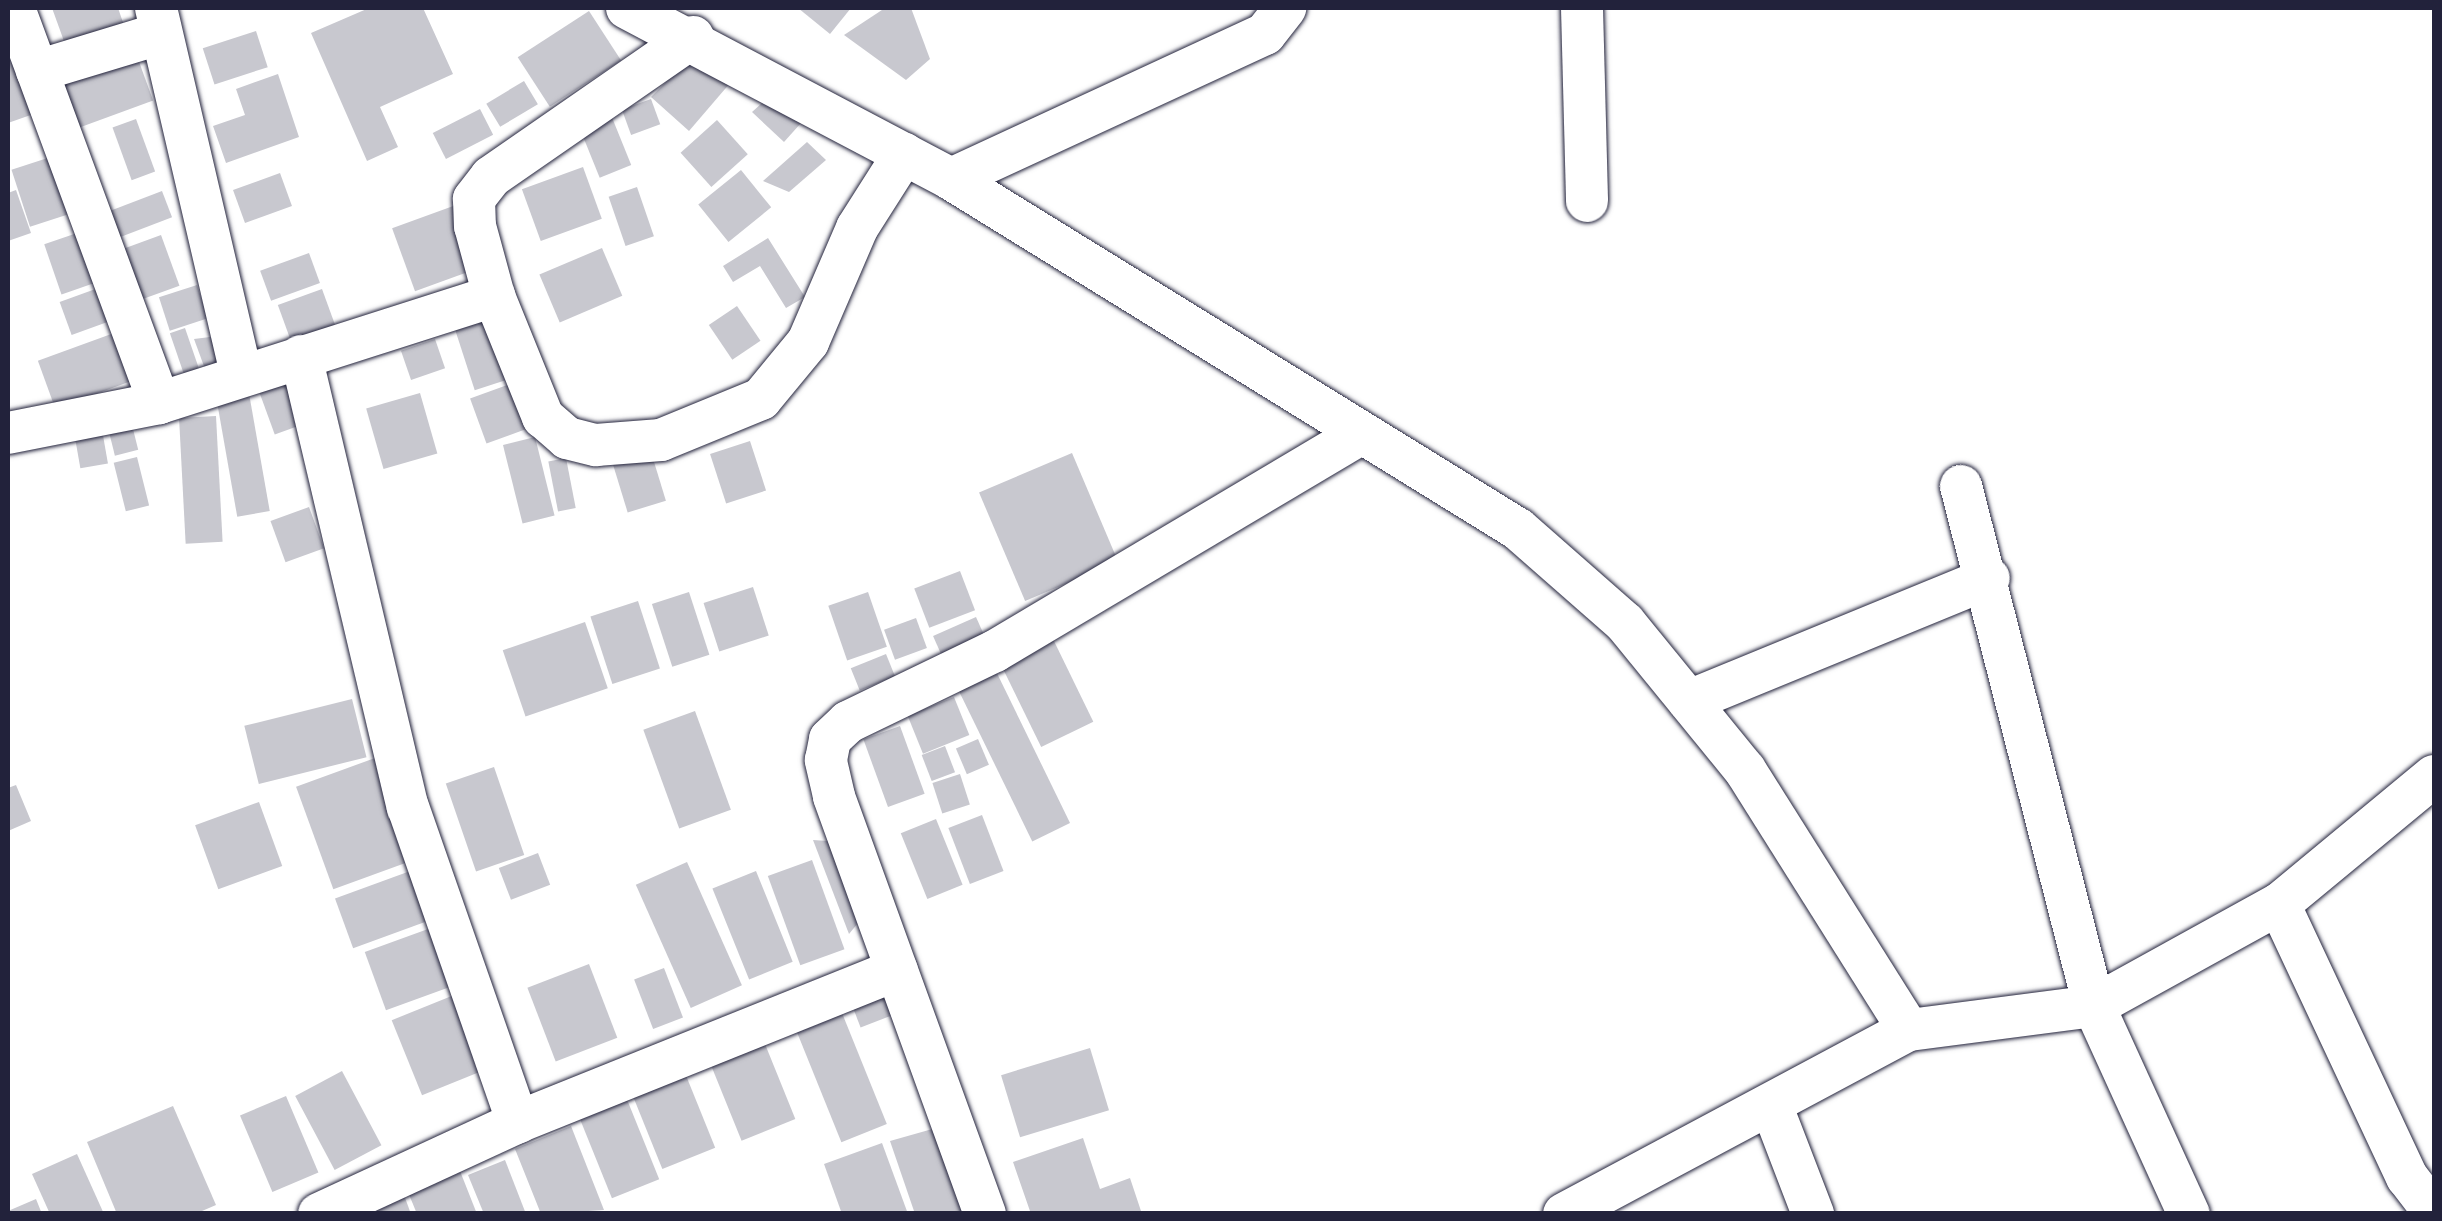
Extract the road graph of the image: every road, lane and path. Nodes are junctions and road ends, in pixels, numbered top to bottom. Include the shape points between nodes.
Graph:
1 (14, 8) edge
2 (627, 8) edge
3 (1285, 8) edge
4 (1582, 8) edge
5 (158, 21) edge
6 (693, 37) junction
7 (37, 71) junction
8 (904, 154) junction
9 (951, 179) junction
10 (1587, 201) dead end
11 (494, 296) junction
12 (301, 356) junction
13 (241, 374) junction
14 (159, 403) junction
15 (8, 434) edge
16 (1361, 434) junction
17 (1961, 486) dead end
18 (1990, 578) junction
19 (1688, 701) junction
20 (2434, 776) edge
21 (2279, 904) junction
22 (896, 970) junction
23 (2094, 1006) junction
24 (1908, 1030) junction
25 (1772, 1107) junction
26 (518, 1122) junction
27 (2434, 1212) edge
28 (319, 1214) edge
29 (985, 1214) edge
30 (1564, 1214) edge
31 (1813, 1214) edge
32 (2189, 1214) edge

1 - 7 street
2 - 6 street
3 - 9 street via 1265,34
4 - 10 street
5 - 7 street
5 - 13 street
6 - 8 street
6 - 11 street via 492,178 474,199
7 - 14 street
8 - 9 street
8 - 11 street via 856,228 808,342 761,399 661,440 596,446 567,438 544,417
9 - 16 street
11 - 12 street
12 - 13 street
12 - 26 street via 408,807
13 - 14 street
14 - 15 street
16 - 19 street via 1518,529 1625,623
16 - 22 street via 995,651 848,722 830,739 826,760 834,796
17 - 18 street
18 - 19 street
18 - 23 street
19 - 24 street via 1745,770
20 - 21 street
21 - 23 street
21 - 27 street via 2407,1176
22 - 26 street
22 - 29 street
23 - 24 street
23 - 32 street
24 - 25 street
25 - 30 street
25 - 31 street
26 - 28 street

